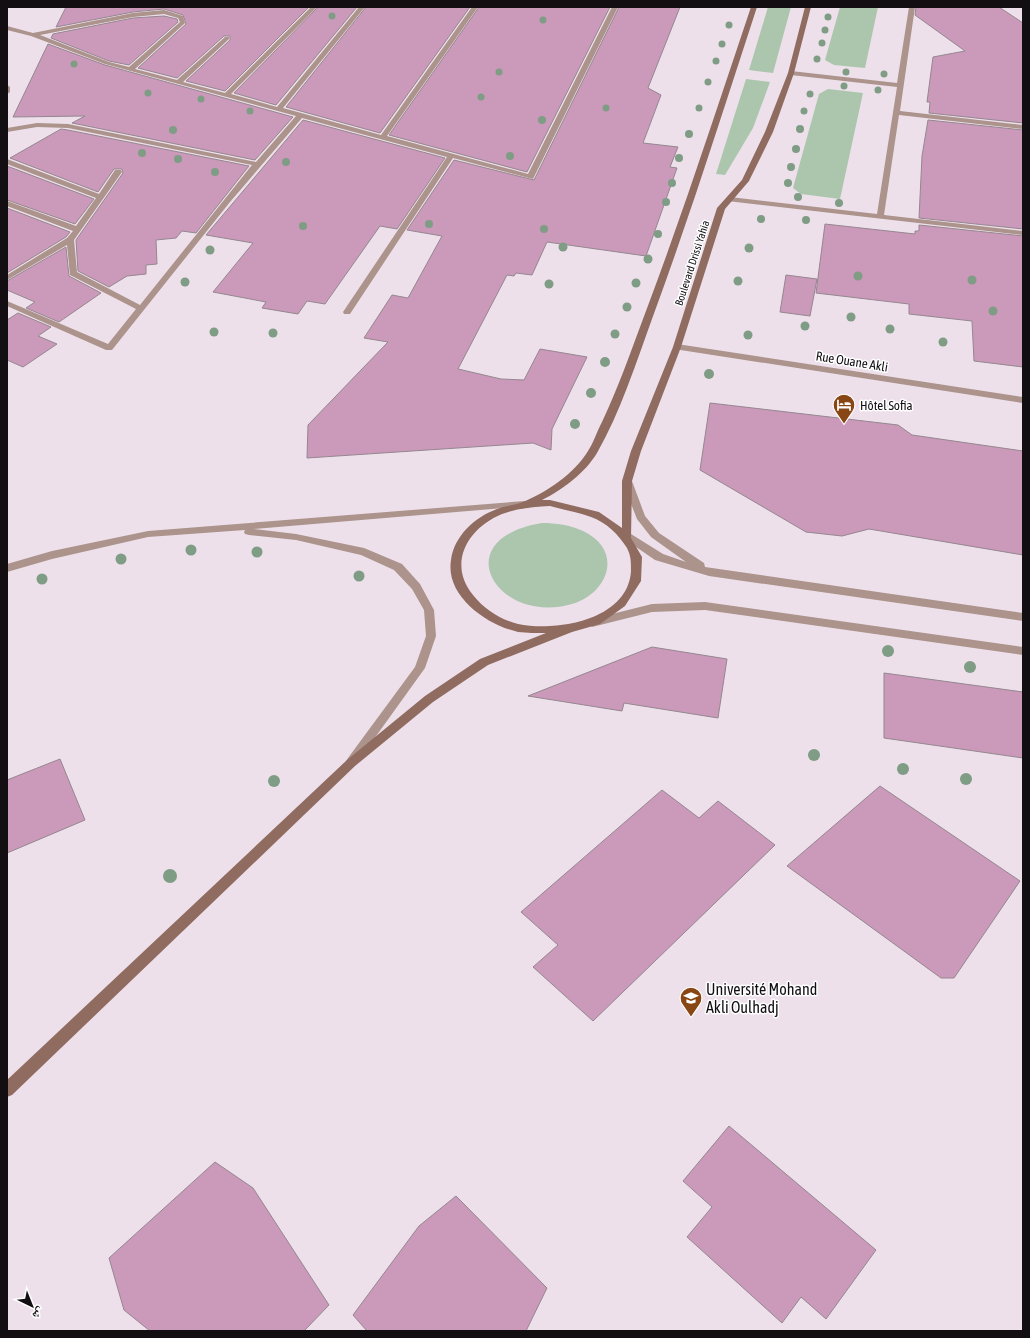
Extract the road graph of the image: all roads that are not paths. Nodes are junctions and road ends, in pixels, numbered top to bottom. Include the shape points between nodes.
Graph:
1 (314, 7) edge
2 (362, 7) edge
3 (476, 7) edge
4 (615, 7) edge
5 (754, 7) edge
6 (808, 7) edge
7 (912, 7) edge
8 (7, 28) edge
9 (33, 35) junction
10 (227, 38) dead end
11 (131, 69) junction
12 (790, 73) junction
13 (178, 83) junction
14 (899, 85) junction
15 (7, 87) edge
16 (7, 92) edge
17 (227, 94) junction
18 (280, 108) junction
19 (301, 114) junction
20 (895, 114) junction
21 (1023, 127) edge
22 (7, 130) edge
23 (383, 137) junction
24 (451, 156) junction
25 (7, 161) edge
26 (256, 164) junction
27 (118, 172) dead end
28 (100, 197) junction
29 (730, 199) junction
30 (7, 203) edge
31 (880, 217) junction
32 (78, 230) junction
33 (1023, 233) edge
34 (70, 240) junction
35 (7, 278) edge
36 (7, 303) edge
37 (142, 309) junction
38 (347, 312) dead end
39 (677, 347) junction
40 (1023, 400) edge
41 (627, 481) junction
42 (527, 504) junction
43 (224, 528) junction
44 (627, 536) junction
45 (7, 568) edge
46 (709, 572) junction
47 (1023, 617) edge
48 (592, 623) junction
49 (568, 629) junction
50 (1023, 651) edge
51 (351, 763) junction
52 (7, 1090) edge

1 - 17 street
2 - 18 street
3 - 23 street
4 - 24 street via 530,177
5 - 42 main road, Boulevard Drissi Yahia via 666,270 620,393 592,453 554,490
6 - 12 main road, Boulevard Drissi Yahia
7 - 14 street
8 - 9 street
9 - 11 street via 96,59
9 - 11 street via 133,15 164,12 181,17 183,22
10 - 13 street
11 - 13 street
12 - 14 street
12 - 29 main road, Boulevard Drissi Yahia via 769,132 745,182
13 - 17 street
14 - 20 street
15 - 16 street
17 - 18 street
18 - 19 street
19 - 23 street
19 - 26 street
20 - 21 street
20 - 31 street
22 - 26 street via 37,124 68,126
23 - 24 street
24 - 38 street
25 - 28 street
26 - 37 street
27 - 28 street
28 - 32 street
29 - 31 street
29 - 39 main road, Boulevard Drissi Yahia via 721,208
30 - 32 street
31 - 33 street
32 - 34 street
34 - 35 street
34 - 37 street via 73,273
36 - 37 street via 109,348
39 - 40 street, Rue Ouane Akli
39 - 41 main road, Boulevard Drissi Yahia via 636,451
41 - 44 main road, Boulevard Drissi Yahia
41 - 46 street via 640,517 655,535
42 - 43 street
42 - 44 main road via 550,503 588,510 613,523
42 - 49 main road via 506,509 487,518 471,530 461,545 456,561 457,577 464,594 478,608 496,620 518,628 543,631
43 - 45 street via 148,534
43 - 51 street via 296,537 364,552 398,567 416,587 429,610 431,636 420,668
44 - 46 street via 659,557
44 - 48 main road via 638,563 632,591 622,604
46 - 47 street
48 - 49 main road
48 - 50 street via 652,608 705,606
49 - 51 main road via 484,662 429,699
51 - 52 main road

